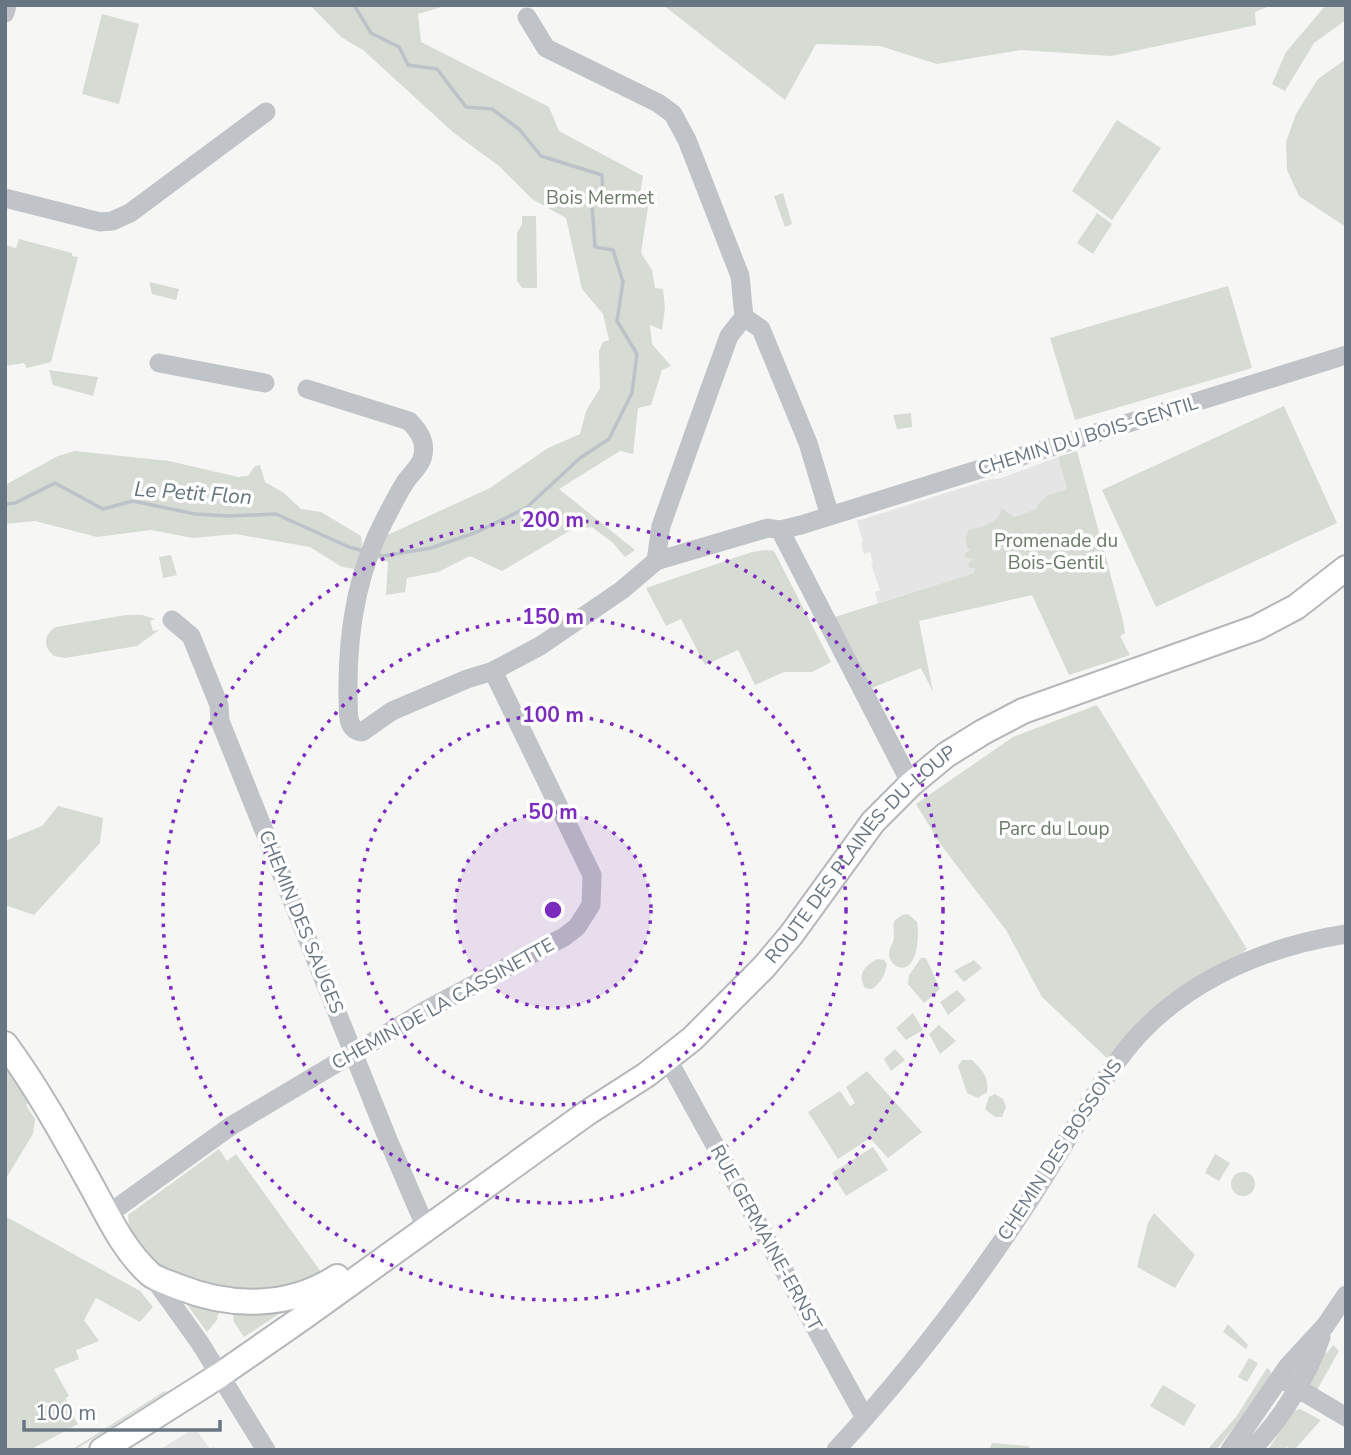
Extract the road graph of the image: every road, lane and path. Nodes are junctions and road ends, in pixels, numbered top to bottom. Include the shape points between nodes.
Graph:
1 (7, 5) edge
2 (5, 13) edge
3 (527, 17) dead end
4 (266, 112) dead end
5 (5, 198) edge
6 (744, 317) junction
7 (1346, 355) edge
8 (159, 363) dead end
9 (265, 383) dead end
10 (307, 389) dead end
11 (830, 516) junction
12 (780, 530) junction
13 (656, 561) junction
14 (1346, 568) edge
15 (172, 620) dead end
16 (493, 671) junction
17 (911, 783) junction
18 (1346, 934) edge
19 (5, 1044) edge
20 (353, 1053) junction
21 (667, 1058) junction
22 (107, 1215) junction
23 (426, 1228) junction
24 (152, 1275) junction
25 (1346, 1295) edge
26 (220, 1375) junction
27 (1288, 1383) junction
28 (1346, 1417) edge
29 (865, 1418) junction
30 (102, 1450) edge
31 (266, 1450) edge
32 (836, 1450) edge
33 (1230, 1450) edge
34 (1250, 1450) edge

1 - 2 street
3 - 6 street via 546,48 673,114 740,276
4 - 5 street via 130,213 112,221
6 - 11 street via 761,329 808,443
6 - 13 street via 729,336 708,394 661,526
7 - 11 street, CHEMIN DU BOIS-GENTIL
8 - 9 street
10 - 16 street, CHEMIN DU BOIS-GENTIL via 409,421 420,431 424,446 363,573 347,663 350,725 362,732 392,711
11 - 12 street, CHEMIN DU BOIS-GENTIL
12 - 13 street, CHEMIN DU BOIS-GENTIL via 768,528
12 - 17 street
13 - 16 street, CHEMIN DU BOIS-GENTIL via 540,646
14 - 17 main road, ROUTE DES PLAINES-DU-LOUP via 1296,607 1256,628 1005,720 946,755
15 - 20 street, CHEMIN DES SAUGES via 191,636 219,705 220,721
16 - 20 street, CHEMIN DE LA CASSINETTE via 592,875 591,905 564,937
17 - 21 main road, ROUTE DES PLAINES-DU-LOUP via 868,827 764,967
18 - 29 street, CHEMIN DES BOSSONS via 1282,947 1244,961 1197,987 1135,1039 968,1289
19 - 22 main road
20 - 22 street, CHEMIN DE LA CASSINETTE via 231,1126
20 - 23 street, CHEMIN DES SAUGES
21 - 23 main road, ROUTE DES PLAINES-DU-LOUP
21 - 29 street, RUE GERMAINE-ERNST
22 - 24 main road
23 - 24 main road, ROUTE DES PLAINES-DU-LOUP via 408,1231 323,1287 287,1298 227,1301 196,1294
23 - 26 main road, ROUTE DES PLAINES-DU-LOUP
24 - 26 street
25 - 27 street
26 - 30 main road, ROUTE DES PLAINES-DU-LOUP
26 - 31 street
27 - 28 street
27 - 33 street
27 - 34 street via 1269,1430
29 - 32 street, CHEMIN DES BOSSONS

